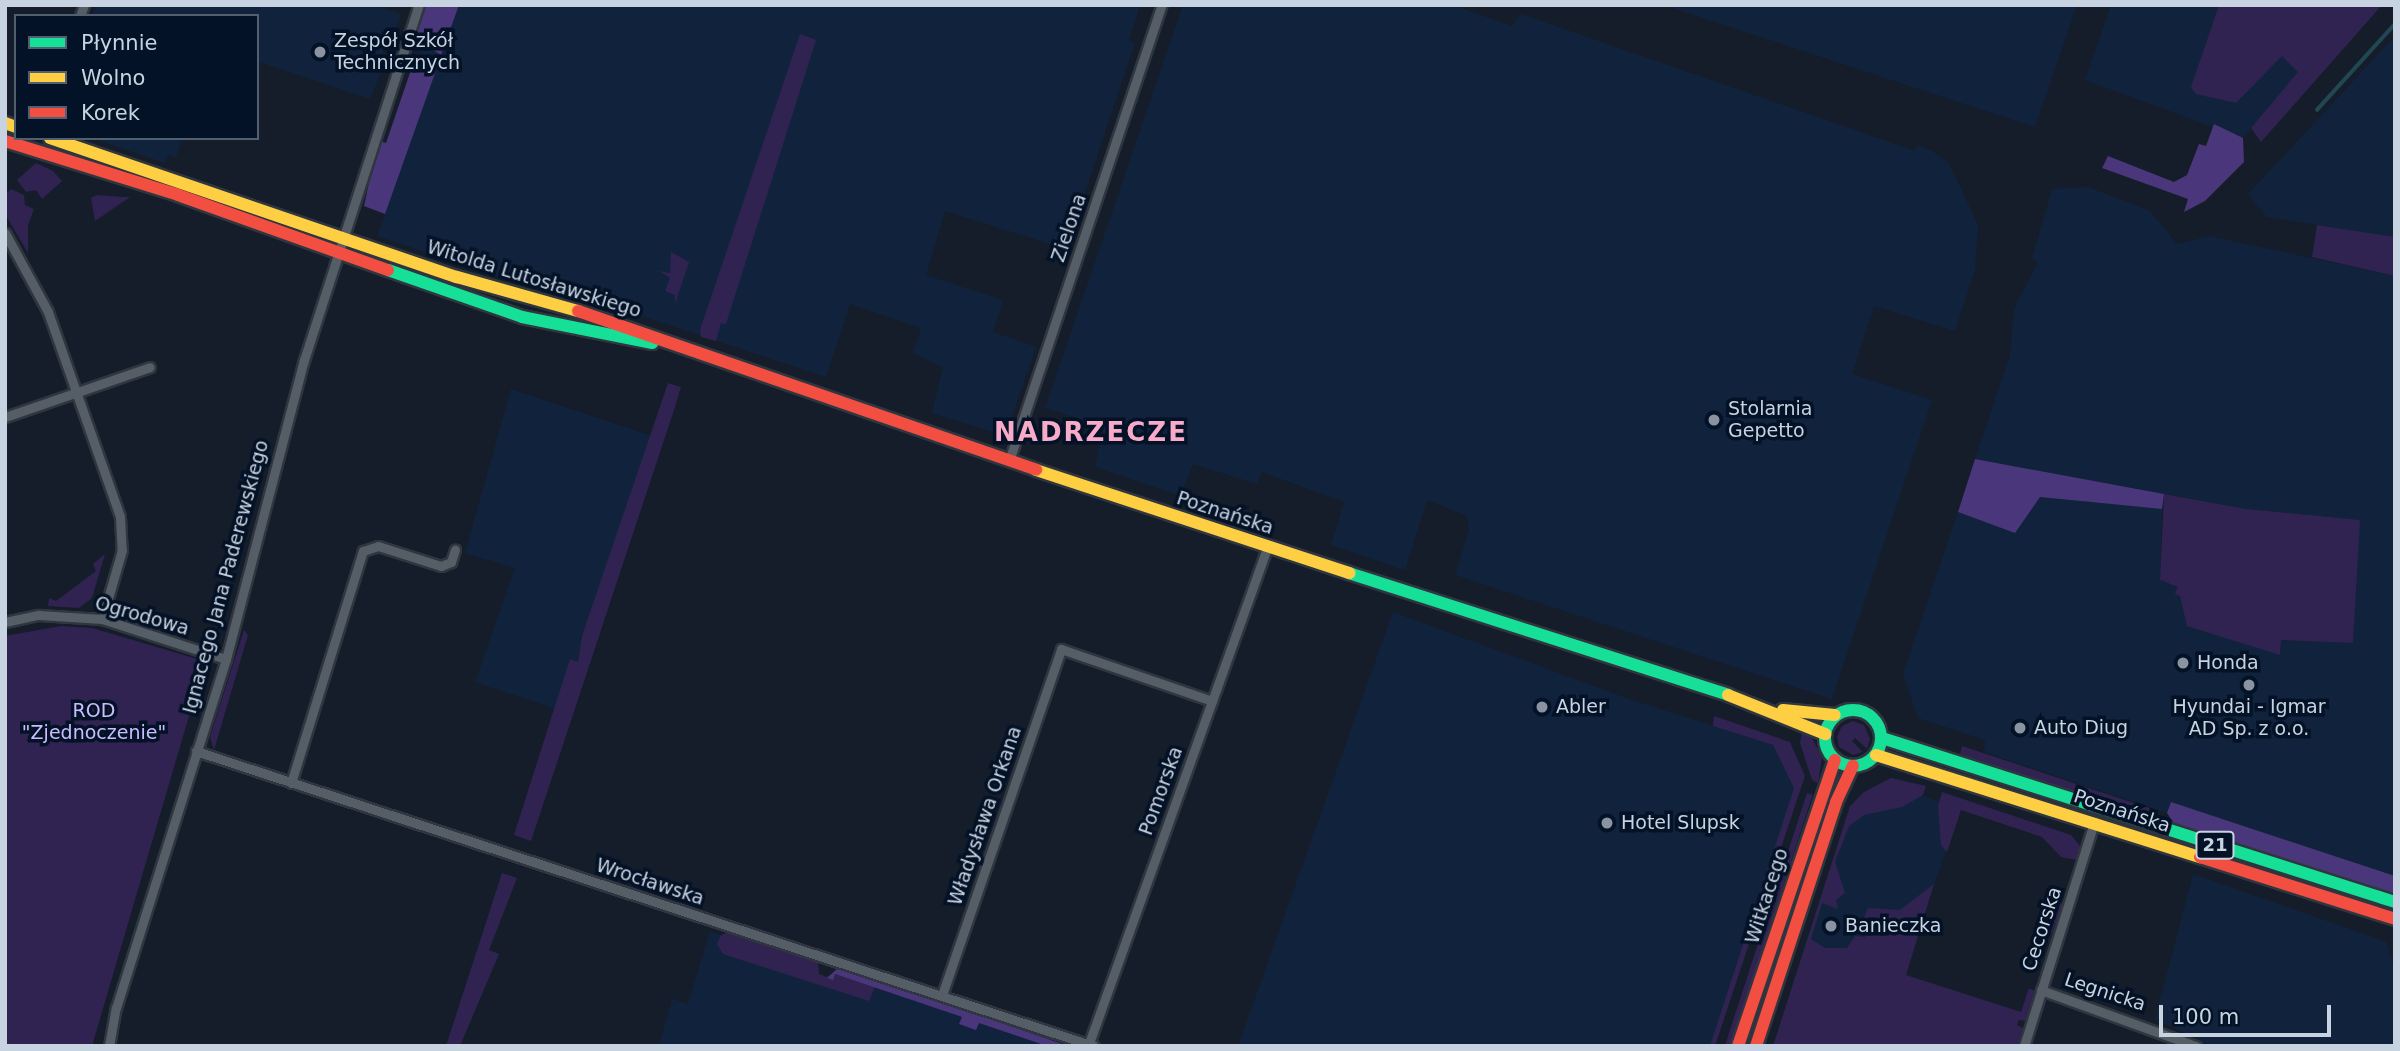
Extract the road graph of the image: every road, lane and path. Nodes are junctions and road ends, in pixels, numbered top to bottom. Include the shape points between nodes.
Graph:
1 (419, 5) edge
2 (1161, 5) edge
3 (56, 140) edge
4 (5, 141) edge
5 (36, 144) edge
6 (5, 233) edge
7 (343, 237) junction
8 (338, 255) junction
9 (667, 345) junction
10 (150, 367) dead end
11 (77, 392) junction
12 (5, 417) edge
13 (1009, 461) junction
14 (1267, 548) junction
15 (455, 550) dead end
16 (102, 619) junction
17 (5, 622) edge
18 (226, 659) junction
19 (1212, 701) junction
20 (1774, 710) junction
21 (1835, 715) junction
22 (1825, 734) junction
23 (1882, 738) junction
24 (195, 751) junction
25 (1876, 755) junction
26 (1835, 760) junction
27 (1853, 766) junction
28 (291, 783) junction
29 (2094, 822) junction
30 (2395, 902) edge
31 (2395, 919) edge
32 (2041, 990) junction
33 (942, 995) junction
34 (1090, 1045) edge
35 (109, 1046) edge
36 (1738, 1046) edge
37 (1756, 1046) edge
38 (2024, 1046) edge
39 (2196, 1046) edge

1 - 7 street, Ignacego Jana Paderewskiego
2 - 13 street, Zielona
3 - 7 main road, Witolda Lutosławskiego
4 - 5 main road, Witolda Lutosławskiego
5 - 8 main road, Witolda Lutosławskiego
6 - 11 street via 45,305
7 - 8 street, Ignacego Jana Paderewskiego
7 - 9 main road, Witolda Lutosławskiego via 507,292 624,324
8 - 9 main road, Witolda Lutosławskiego via 532,320
8 - 18 street, Ignacego Jana Paderewskiego via 299,374
9 - 13 main road, Poznańska
10 - 11 street
11 - 12 street
11 - 16 street via 123,535
13 - 14 main road, Poznańska
14 - 19 street, Pomorska
14 - 20 main road, Poznańska
15 - 28 street via 451,562 441,566 375,545 363,551
16 - 17 street, Ogrodowa via 46,615
16 - 18 street, Ogrodowa
18 - 24 street, Ignacego Jana Paderewskiego
19 - 33 street, Władysława Orkana via 1061,649
19 - 34 street, Pomorska
20 - 21 main road, Poznańska
20 - 22 main road, Poznańska
21 - 22 main road
21 - 23 main road via 1853,709 1869,714
22 - 26 main road
23 - 25 main road
23 - 30 main road, Poznańska / 21
24 - 28 street, Wrocławska
24 - 35 street, Ignacego Jana Paderewskiego via 116,1008
25 - 27 main road
25 - 29 main road, Poznańska / 21
26 - 27 main road
26 - 36 main road, Witkacego
27 - 37 main road, Witkacego via 1836,802
28 - 33 street, Wrocławska
29 - 31 main road, Poznańska / 21 via 2318,898
29 - 32 street, Cecorska
32 - 38 street, Cecorska
32 - 39 street, Legnicka
33 - 34 street, Wrocławska

